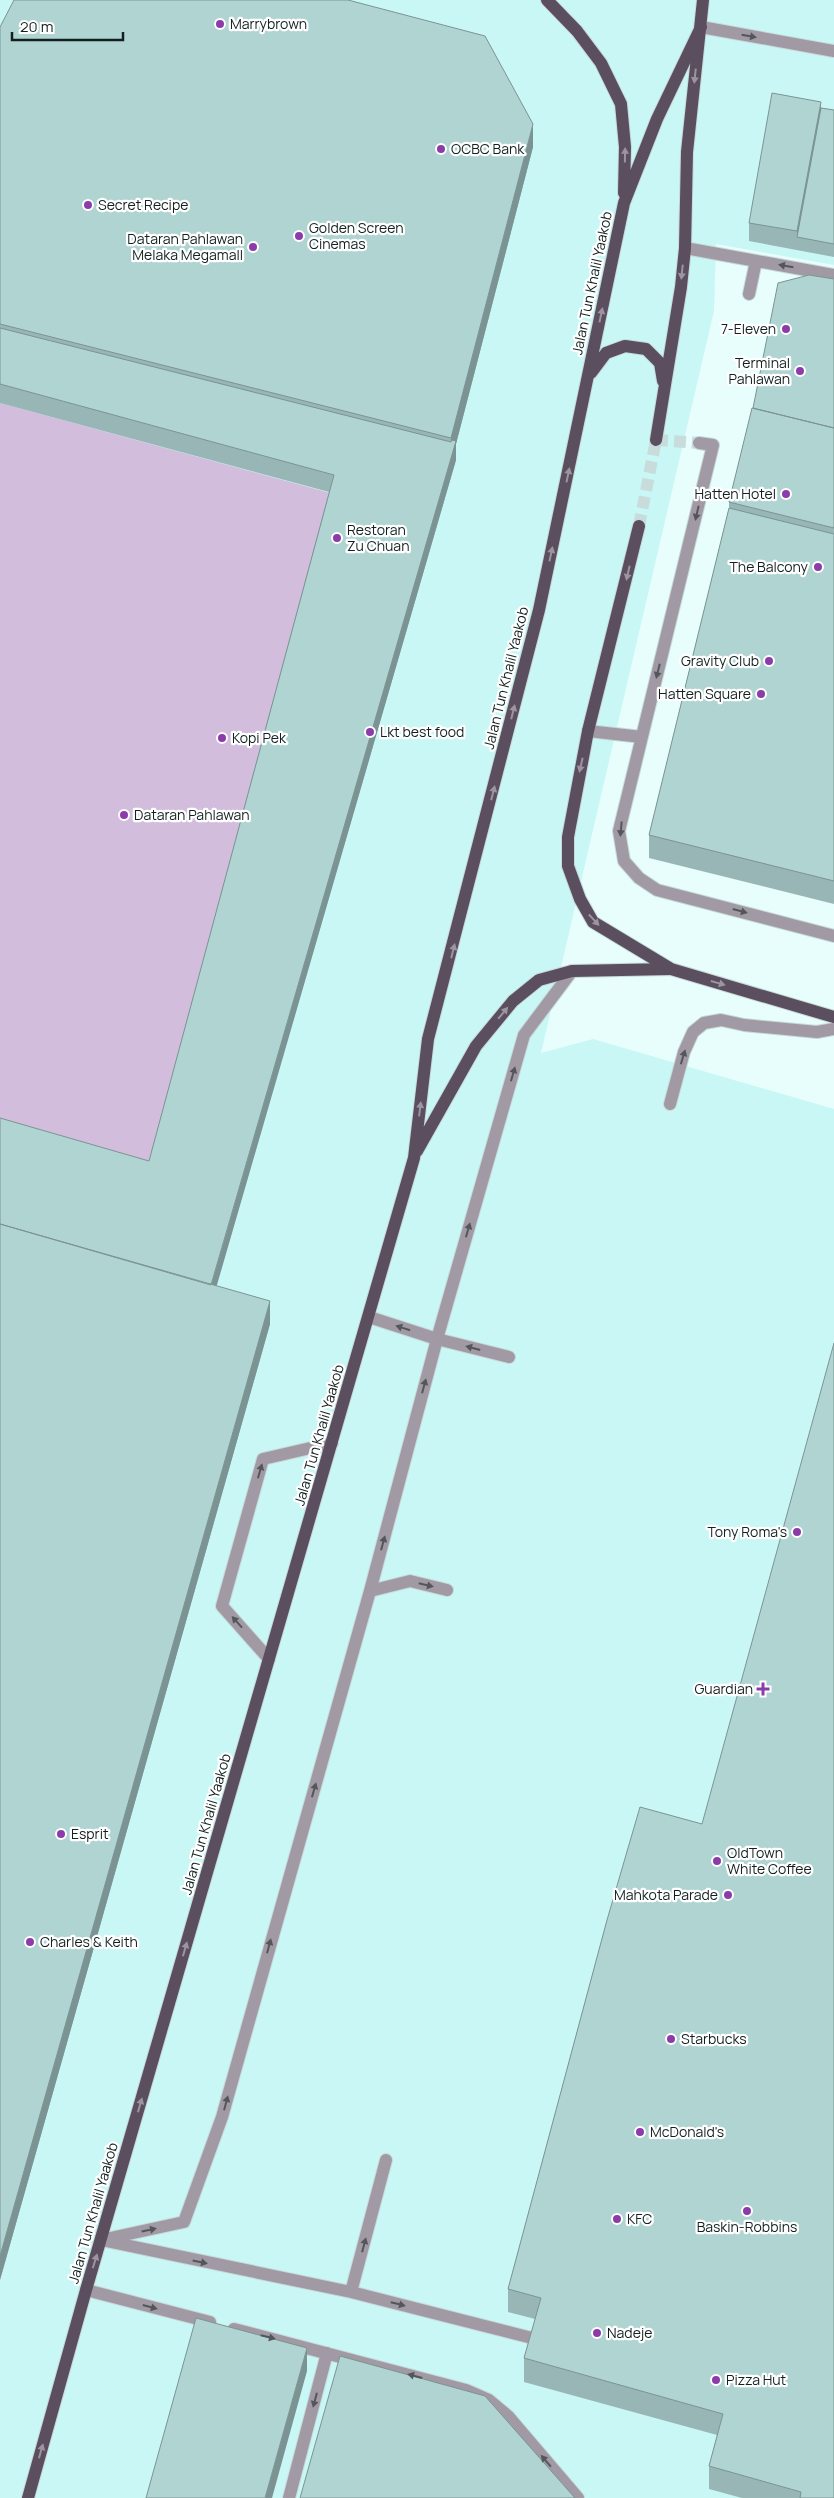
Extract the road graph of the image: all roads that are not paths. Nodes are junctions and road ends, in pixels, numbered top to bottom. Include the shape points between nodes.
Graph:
1 (547, 0) edge
2 (703, 0) edge
3 (701, 27) junction
4 (834, 51) edge
5 (624, 203) junction
6 (685, 248) junction
7 (756, 261) junction
8 (834, 275) edge
9 (749, 294) dead end
10 (588, 377) junction
11 (665, 392) junction
12 (656, 440) dead end
13 (699, 443) tunnel mouth
14 (639, 526) tunnel mouth
15 (588, 731) junction
16 (642, 737) junction
17 (834, 936) edge
18 (671, 969) junction
19 (572, 971) junction
20 (834, 1017) edge
21 (834, 1029) edge
22 (670, 1104) dead end
23 (414, 1158) junction
24 (369, 1317) junction
25 (437, 1339) junction
26 (509, 1357) dead end
27 (332, 1442) junction
28 (446, 1590) dead end
29 (370, 1591) junction
30 (269, 1659) junction
31 (386, 2160) dead end
32 (101, 2240) junction
33 (86, 2290) junction
34 (351, 2292) junction
35 (536, 2339) edge
36 (328, 2353) junction
37 (28, 2498) edge
38 (289, 2498) edge
39 (578, 2498) edge

5 -> 1 main road via 625,147 621,104 601,63 577,31
2 - 3 main road
3 -> 4 street
3 - 5 main road via 657,119
3 -> 6 main road via 687,152
10 -> 5 main road, Jalan Tun Khalil Yaakob
6 - 7 street
6 -> 11 main road
8 -> 7 street
7 - 9 street
10 - 11 main road via 606,353 625,346 646,348 660,363
23 -> 10 main road, Jalan Tun Khalil Yaakob via 428,1039 536,620
11 - 12 main road
13 -> 16 street via 713,445
14 -> 15 main road
15 - 16 street
15 -> 18 main road via 568,837 568,866 593,922
16 -> 17 street via 619,831 624,861 639,878 657,890
18 - 19 main road, Jalan Tun Khalil Yaakob
18 -> 20 main road
23 -> 19 main road, Jalan Tun Khalil Yaakob via 476,1046 512,1002 539,980
25 -> 19 street via 524,1035
22 -> 21 street via 692,1032 704,1023 721,1020 817,1032
23 - 24 main road, Jalan Tun Khalil Yaakob
25 -> 24 street
24 - 27 main road, Jalan Tun Khalil Yaakob
26 -> 25 street
29 -> 25 street
27 - 30 main road, Jalan Tun Khalil Yaakob
30 -> 27 street via 222,1606 263,1459
29 -> 28 street via 410,1582
32 -> 29 street via 184,2222 222,2117
32 -> 30 main road, Jalan Tun Khalil Yaakob
34 -> 31 street
33 -> 32 main road, Jalan Tun Khalil Yaakob
32 -> 34 street
33 -> 36 street
37 -> 33 main road, Jalan Tun Khalil Yaakob
34 -> 35 street
36 -> 38 street
39 -> 36 street via 508,2416 489,2400 466,2390

